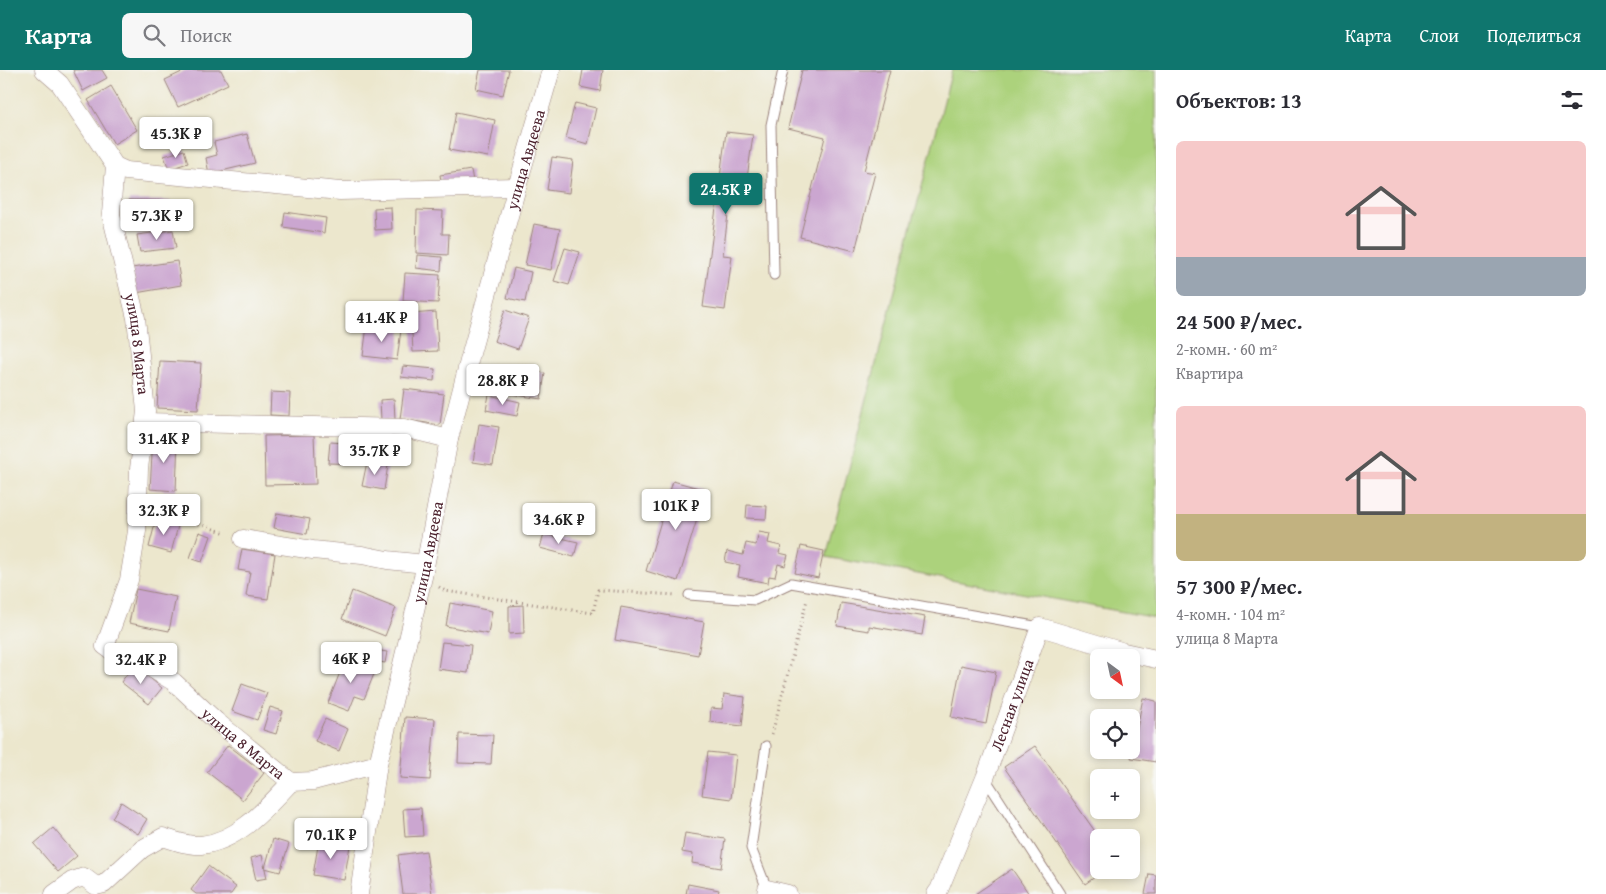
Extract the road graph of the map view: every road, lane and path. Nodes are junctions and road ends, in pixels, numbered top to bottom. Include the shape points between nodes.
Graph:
1 (44, 70) edge
2 (551, 70) edge
3 (784, 70) edge
4 (115, 166) junction
5 (516, 187) junction
6 (774, 275) dead end
7 (145, 422) junction
8 (449, 439) junction
9 (138, 511) junction
10 (243, 539) joint
11 (424, 570) junction
12 (810, 587) junction
13 (689, 595) joint
14 (1040, 627) junction
15 (1156, 659) edge
16 (766, 746) joint
17 (378, 764) junction
18 (985, 778) junction
19 (291, 782) junction
20 (767, 891) edge
21 (939, 893) edge
22 (54, 894) edge
23 (360, 894) edge
24 (788, 894) edge
25 (1060, 894) edge

1 - 4 street via 60,84
2 - 5 street, улица Авдеева
3 - 6 lane via 771,125
4 - 5 street via 126,171 340,191
4 - 7 street, улица 8 Марта via 111,214 136,318
5 - 8 street, улица Авдеева
7 - 8 street via 404,428
7 - 9 street, улица 8 Марта
8 - 11 street, улица Авдеева
9 - 10 path via 194,523
9 - 19 street, улица 8 Марта via 129,580 105,646 174,682
10 - 11 street via 362,555
11 - 13 path via 445,591 593,613 598,590
11 - 17 street, улица Авдеева
12 - 13 lane via 791,583 755,600
12 - 14 lane
12 - 16 path via 774,730
14 - 15 street
14 - 18 street, Лесная улица
16 - 20 lane via 751,848
17 - 19 street, улица 8 Марта via 313,781
17 - 23 street, улица Авдеева
18 - 21 street, Лесная улица
18 - 25 lane
19 - 22 street, улица 8 Марта via 248,824 216,842 200,845 163,837 142,849 104,884 96,886 84,877
20 - 24 street

